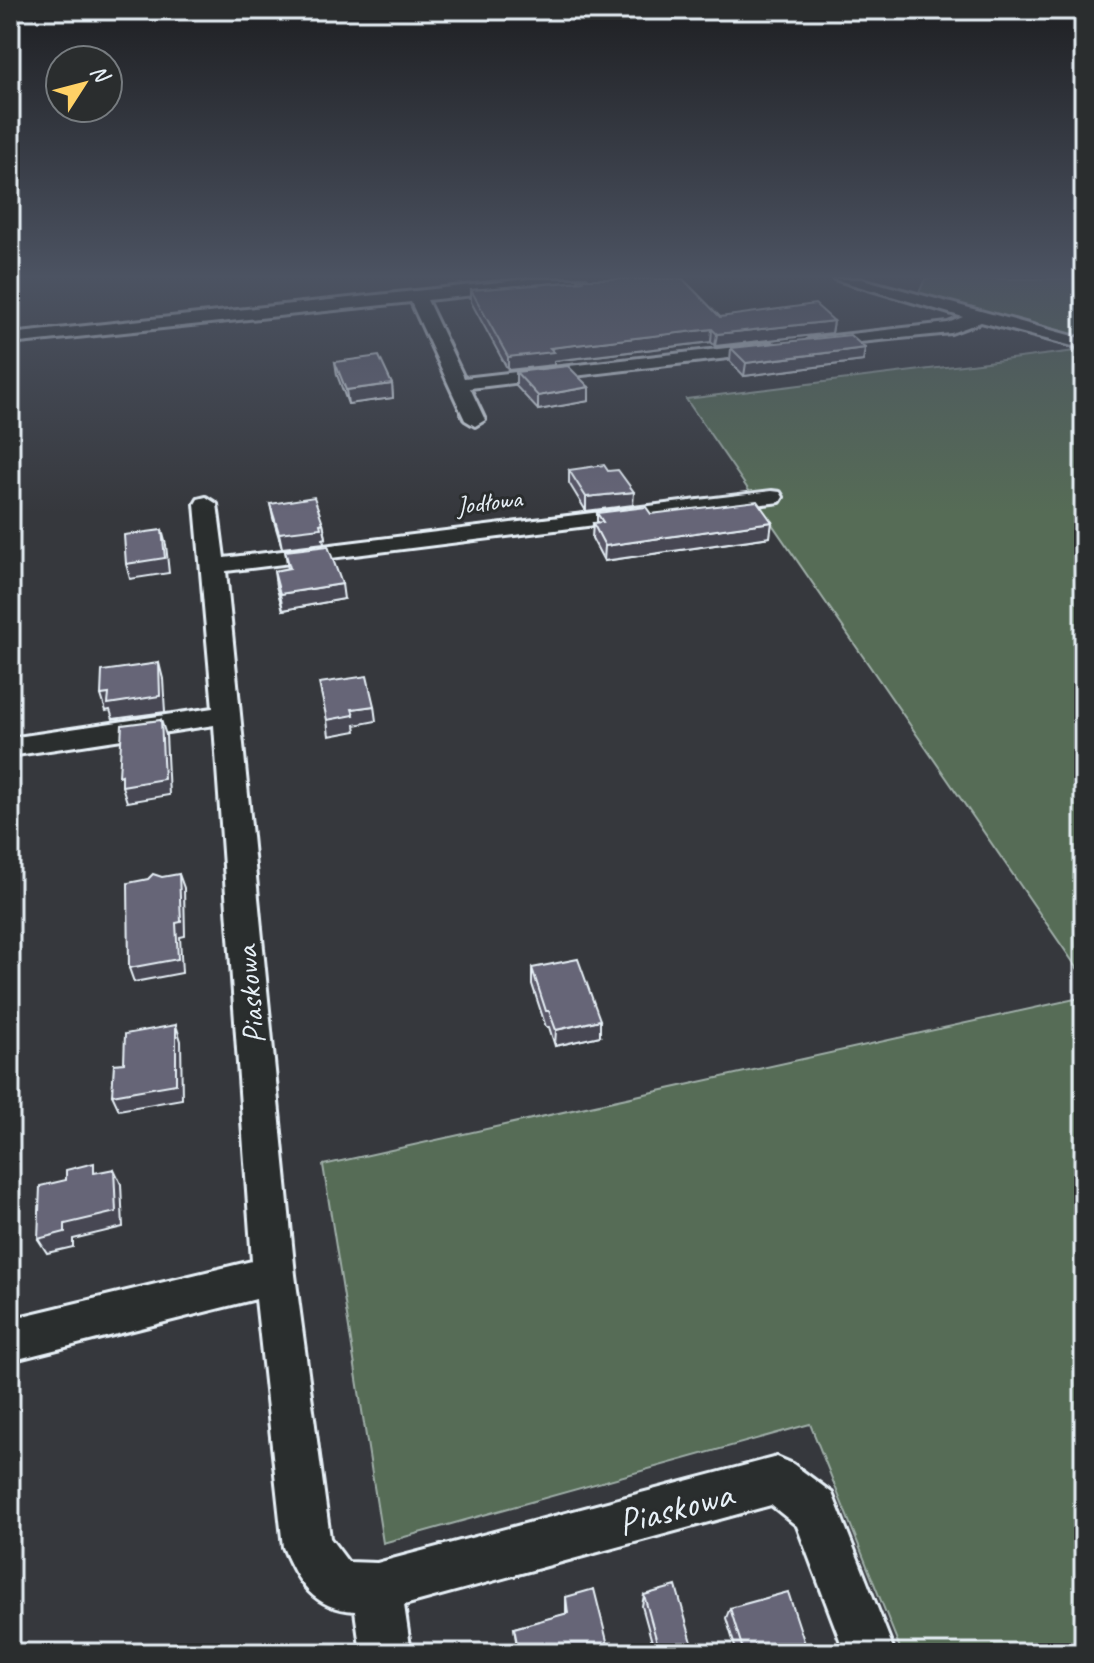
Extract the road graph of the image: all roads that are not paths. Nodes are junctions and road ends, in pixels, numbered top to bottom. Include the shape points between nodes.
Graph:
1 (445, 357) edge
2 (699, 357) edge
3 (458, 384) junction
4 (475, 420) dead end
5 (772, 497) dead end
6 (206, 504) dead end
7 (214, 566) junction
8 (225, 715) junction
9 (10, 747) edge
10 (274, 1275) junction
11 (10, 1340) edge
12 (377, 1588) junction
13 (386, 1653) edge
14 (870, 1653) edge

1 - 3 street
2 - 3 street
3 - 4 street
5 - 7 street, Jodłowa
6 - 7 street, Piaskowa
7 - 8 street, Piaskowa
8 - 9 street
8 - 10 street, Piaskowa
10 - 11 street
10 - 12 street, Piaskowa via 307,1547 336,1586
12 - 13 street
12 - 14 street, Piaskowa via 777,1480 815,1510

